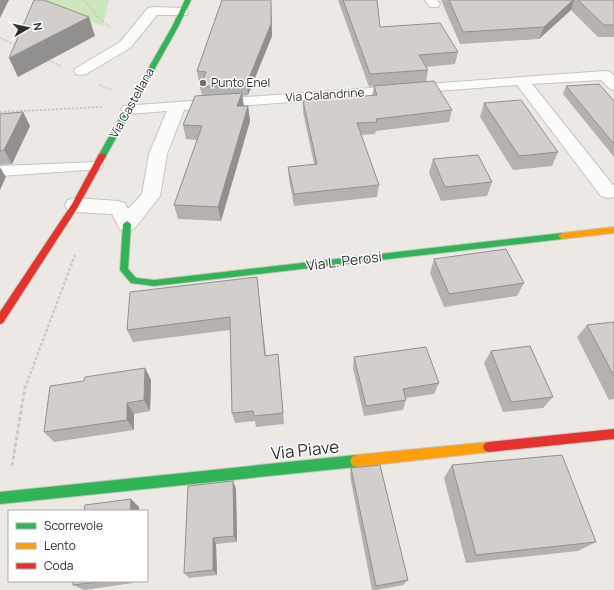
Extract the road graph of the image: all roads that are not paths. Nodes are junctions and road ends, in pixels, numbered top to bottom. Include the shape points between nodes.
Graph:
1 (185, 6) edge
2 (81, 71) dead end
3 (520, 80) junction
4 (614, 85) edge
5 (177, 106) junction
6 (129, 107) junction
7 (96, 166) junction
8 (0, 170) edge
9 (612, 196) edge
10 (75, 205) junction
11 (127, 224) junction
12 (614, 230) edge
13 (0, 320) edge
14 (614, 434) edge
15 (0, 498) edge

1 - 2 street via 153,11 125,44
1 - 6 street, Via Castellana via 176,27
3 - 4 street, Via Calandrine via 605,75
3 - 5 street, Via Calandrine
3 - 9 street
5 - 6 street, Via Calandrine
5 - 11 street via 158,154 151,196
6 - 7 street, Via Castellana
7 - 8 lane
7 - 10 street, Via Castellana
10 - 11 street via 118,208
10 - 13 street, Via Castellana
11 - 12 street, Via L. Perosi via 124,270 134,281 154,283
14 - 15 street, Via Piave

